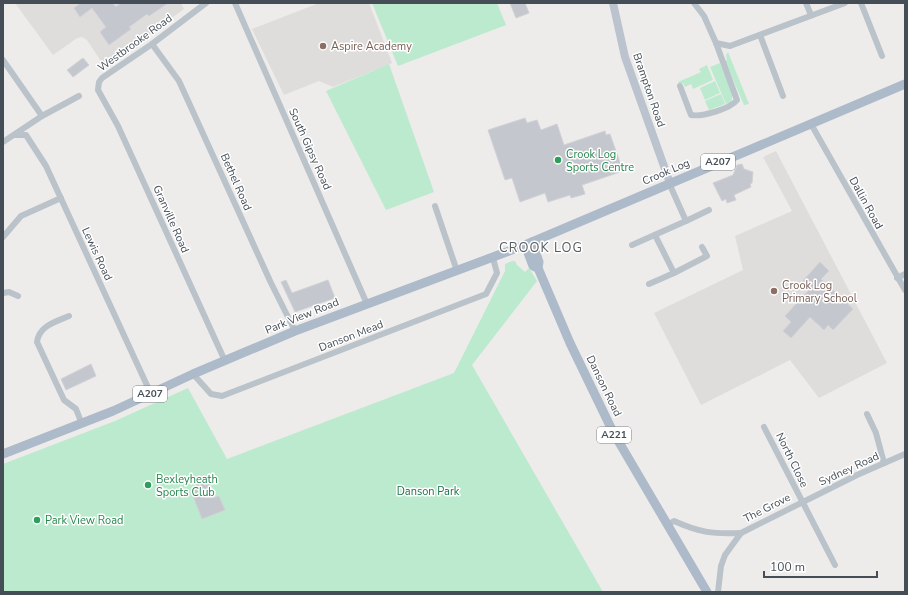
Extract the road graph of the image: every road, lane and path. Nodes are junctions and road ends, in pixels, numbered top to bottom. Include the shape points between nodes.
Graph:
1 (206, 3) edge
2 (235, 3) edge
3 (613, 3) edge
4 (694, 3) edge
5 (806, 3) edge
6 (845, 3) edge
7 (861, 3) edge
8 (811, 15) junction
9 (760, 35) junction
10 (716, 42) junction
11 (152, 44) junction
12 (882, 56) dead end
13 (3, 60) edge
14 (905, 84) edge
15 (680, 86) dead end
16 (98, 87) joint
17 (79, 96) dead end
18 (783, 96) dead end
19 (42, 116) junction
20 (811, 124) junction
21 (15, 134) junction
22 (3, 142) edge
23 (670, 183) junction
24 (61, 198) junction
25 (435, 206) dead end
26 (709, 210) dead end
27 (686, 221) junction
28 (655, 236) junction
29 (3, 237) edge
30 (528, 244) junction
31 (632, 245) dead end
32 (702, 247) dead end
33 (493, 258) junction
34 (457, 271) junction
35 (674, 273) junction
36 (905, 274) edge
37 (897, 278) junction
38 (649, 284) dead end
39 (905, 290) edge
40 (3, 293) edge
41 (18, 296) dead end
42 (367, 304) junction
43 (69, 316) dead end
44 (295, 331) junction
45 (225, 361) junction
46 (193, 374) junction
47 (151, 394) junction
48 (867, 414) dead end
49 (82, 424) junction
50 (764, 427) dead end
51 (3, 454) edge
52 (905, 454) edge
53 (884, 463) junction
54 (801, 502) junction
55 (667, 525) junction
56 (741, 533) junction
57 (835, 565) dead end
58 (707, 592) edge
59 (718, 592) edge

1 - 11 street, Westbrooke Road
2 - 42 street, South Gipsy Road
3 - 23 street, Brampton Road via 625,57
4 - 10 street via 704,16
5 - 8 street
6 - 8 street
7 - 12 street
8 - 9 street
9 - 10 street via 730,46
9 - 18 street
10 - 15 street via 737,100 734,105 699,116 691,115
11 - 16 street, Westbrooke Road via 106,75
11 - 44 street, Bethel Road via 179,81 270,283
13 - 19 street
14 - 20 main road, Crook Log / A207
16 - 45 street, Granville Road via 98,94 118,126
17 - 19 street
19 - 21 street
20 - 23 main road, Crook Log / A207
20 - 37 street, Dallin Road
21 - 22 street
21 - 24 street, Lewis Road via 23,134 28,138 46,166
23 - 27 street
23 - 30 main road, Crook Log / A207
24 - 29 street via 21,216
24 - 47 street, Lewis Road
25 - 34 street
26 - 27 street
27 - 28 street
28 - 31 street
28 - 35 street
30 - 33 main road, Park View Road / A207
30 - 55 main road, Danson Road / A221 via 533,266 538,268 613,432
32 - 35 street via 707,256
33 - 34 main road, Park View Road / A207
33 - 46 street, Danson Mead via 497,272 486,294 222,396 211,394
34 - 42 main road, Park View Road / A207
35 - 38 street
36 - 37 street
37 - 39 street, Dallin Road
40 - 41 street via 9,292
42 - 44 main road, Park View Road / A207
43 - 49 street via 44,328 37,342 64,400 76,409
44 - 45 main road, Park View Road / A207
45 - 46 main road, Park View Road / A207
46 - 47 main road, Park View Road / A207
47 - 49 main road, Park View Road / A207
48 - 53 street via 876,433
49 - 51 main road, Park View Road / A207
50 - 54 street, North Close
52 - 53 street, Sydney Road
53 - 54 street, Sydney Road
54 - 56 street, The Grove
54 - 57 street, North Close
55 - 56 street, The Grove via 674,521 711,534
55 - 58 main road, Danson Road / A221
56 - 59 street, The Grove via 723,560

